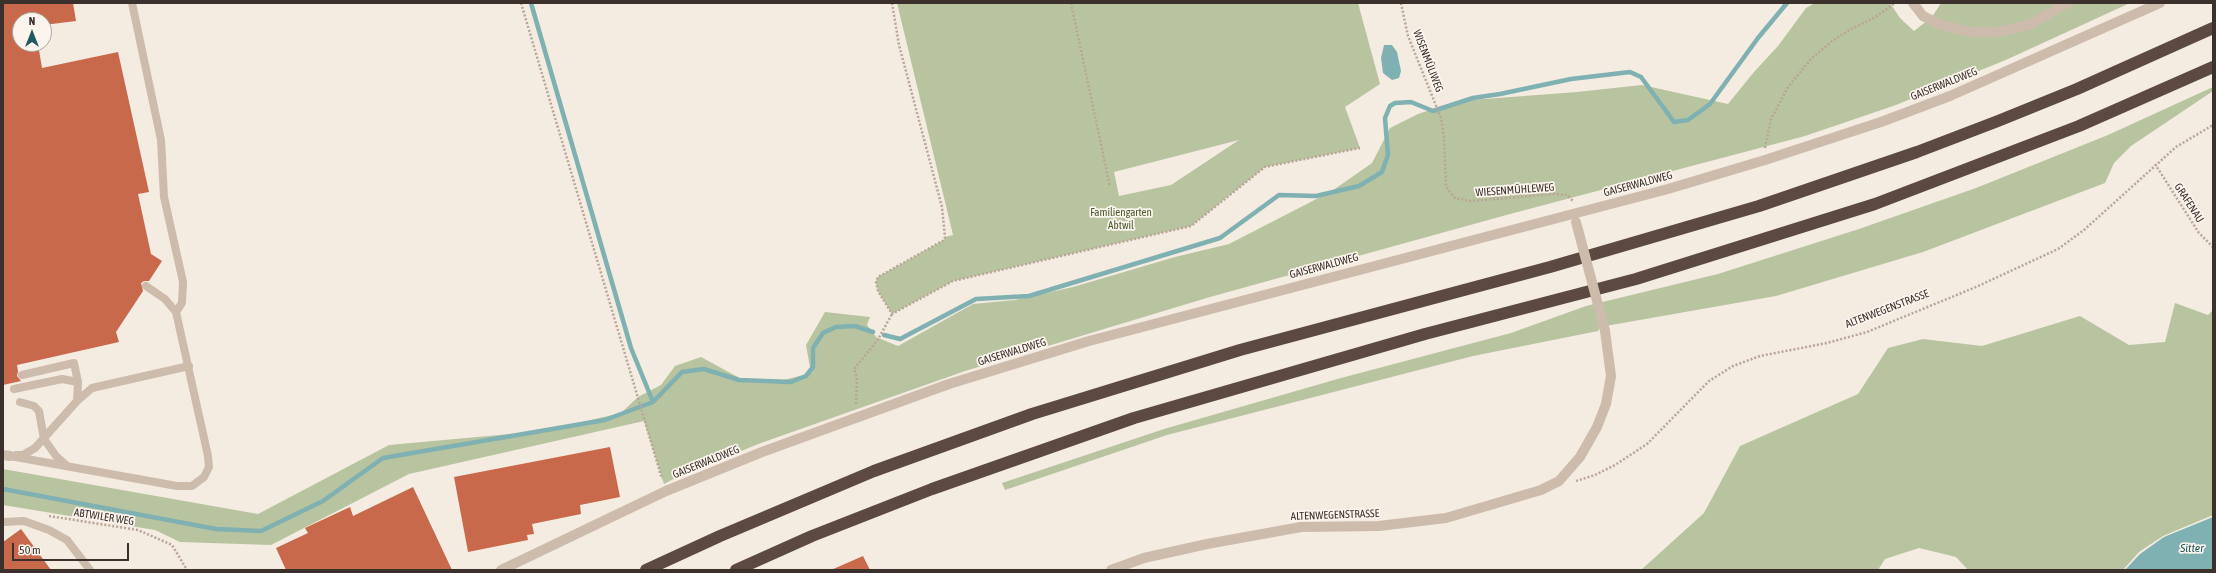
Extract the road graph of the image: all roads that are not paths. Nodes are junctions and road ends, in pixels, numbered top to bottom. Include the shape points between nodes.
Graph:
1 (132, 3) edge
2 (1913, 3) edge
3 (2068, 3) edge
4 (2160, 3) edge
5 (2149, 6) edge
6 (2213, 28) edge
7 (2213, 67) edge
8 (1576, 216) junction
9 (146, 286) dead end
10 (176, 312) junction
11 (189, 366) junction
12 (22, 375) dead end
13 (78, 382) junction
14 (14, 389) dead end
15 (77, 401) junction
16 (20, 402) dead end
17 (44, 439) junction
18 (6, 456) edge
19 (68, 466) junction
20 (3, 522) edge
21 (90, 570) edge
22 (501, 570) edge
23 (646, 570) edge
24 (736, 570) edge
25 (1111, 570) edge

1 - 10 lane via 161,140 164,197 183,282 182,304
2 - 3 street via 1923,16 1940,25 1972,32 1991,32 2029,25
4 - 5 street, GAISERWALDWEG
5 - 8 street, GAISERWALDWEG via 1950,96 1881,122 1766,160
6 - 23 highway via 1998,121 1766,204 1564,263 1233,352 1032,414 874,471
7 - 24 highway via 2079,126 1875,204 1636,279 1425,334 1134,418 938,486
8 - 22 street, GAISERWALDWEG via 1089,341 949,384 762,452 666,491
8 - 25 street, ALTENWEGENSTRASSE, bridge via 1606,331 1611,376 1606,404 1597,427 1580,458 1559,481 1517,498 1446,518 1379,526 1301,526 1144,558
9 - 10 lane via 165,298
10 - 11 lane
11 - 15 lane via 92,388
11 - 19 lane via 208,456 208,467 204,477 192,486 177,486
12 - 13 lane via 74,363
13 - 14 lane via 62,378
13 - 15 lane
15 - 17 lane
16 - 17 lane via 34,406 39,412
17 - 18 lane via 23,455
17 - 19 lane via 56,456
18 - 19 lane
20 - 21 lane via 24,521 49,530 67,540

